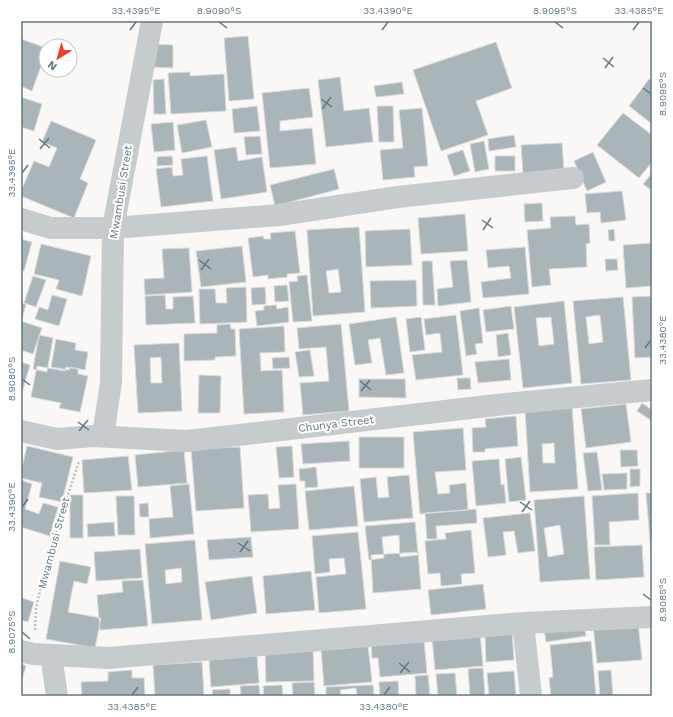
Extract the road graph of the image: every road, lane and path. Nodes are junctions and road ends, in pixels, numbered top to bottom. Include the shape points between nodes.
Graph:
1 (152, 21) edge
2 (573, 178) dead end
3 (21, 219) edge
4 (113, 228) junction
5 (652, 390) edge
6 (21, 432) edge
7 (98, 436) junction
8 (652, 617) edge
9 (523, 623) junction
10 (35, 653) edge
11 (57, 696) edge
12 (531, 696) edge

1 - 4 street, Mwambusi Street
2 - 4 street via 398,197 279,215
3 - 4 street via 51,228
4 - 7 street, Mwambusi Street via 111,382
5 - 7 street, Chunya Street via 505,404 187,441
6 - 7 street, Chunya Street via 57,438
7 - 10 path, Mwambusi Street via 76,465 53,538 36,608
8 - 9 street
9 - 10 street via 108,658
9 - 12 street
10 - 11 street

